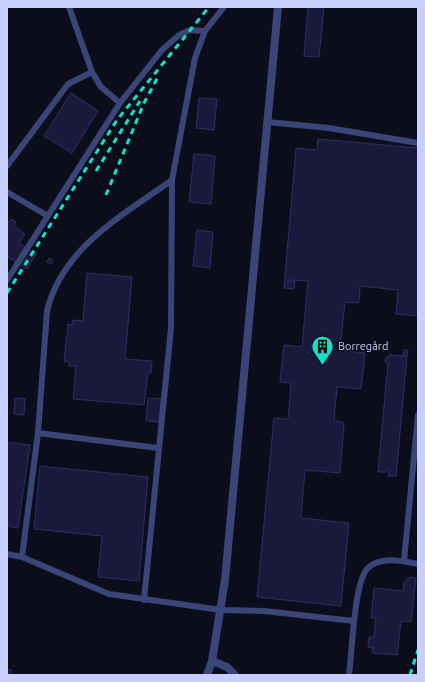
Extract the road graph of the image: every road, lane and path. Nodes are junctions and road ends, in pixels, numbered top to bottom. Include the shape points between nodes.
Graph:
1 (69, 7) edge
2 (224, 7) edge
3 (278, 7) edge
4 (205, 31) junction
5 (92, 72) junction
6 (120, 103) junction
7 (267, 122) junction
8 (418, 143) edge
9 (7, 166) edge
10 (172, 180) junction
11 (7, 192) edge
12 (48, 216) junction
13 (7, 280) edge
14 (418, 415) edge
15 (38, 434) junction
16 (158, 448) junction
17 (7, 554) edge
18 (22, 557) junction
19 (404, 561) junction
20 (418, 564) edge
21 (144, 600) junction
22 (221, 610) junction
23 (354, 621) junction
24 (212, 661) junction
25 (207, 675) edge
26 (235, 675) edge
27 (349, 675) edge

1 - 5 lane
2 - 4 lane
3 - 7 street
4 - 6 lane via 190,30 179,35 162,50
4 - 10 lane via 195,58
5 - 6 lane via 101,87
5 - 9 lane via 68,84
6 - 12 lane
7 - 8 lane via 329,128
7 - 22 street
10 - 15 lane via 101,231 79,252 51,293 47,310
10 - 16 lane via 171,328
11 - 12 lane
12 - 13 lane
14 - 19 lane
15 - 16 lane
15 - 18 lane
16 - 21 lane
17 - 18 lane
18 - 21 lane via 109,594
19 - 20 lane
19 - 23 lane via 383,561 367,568 362,578
21 - 22 lane
22 - 23 lane via 264,611
22 - 24 street
23 - 27 lane
24 - 25 street
24 - 26 street via 227,667

